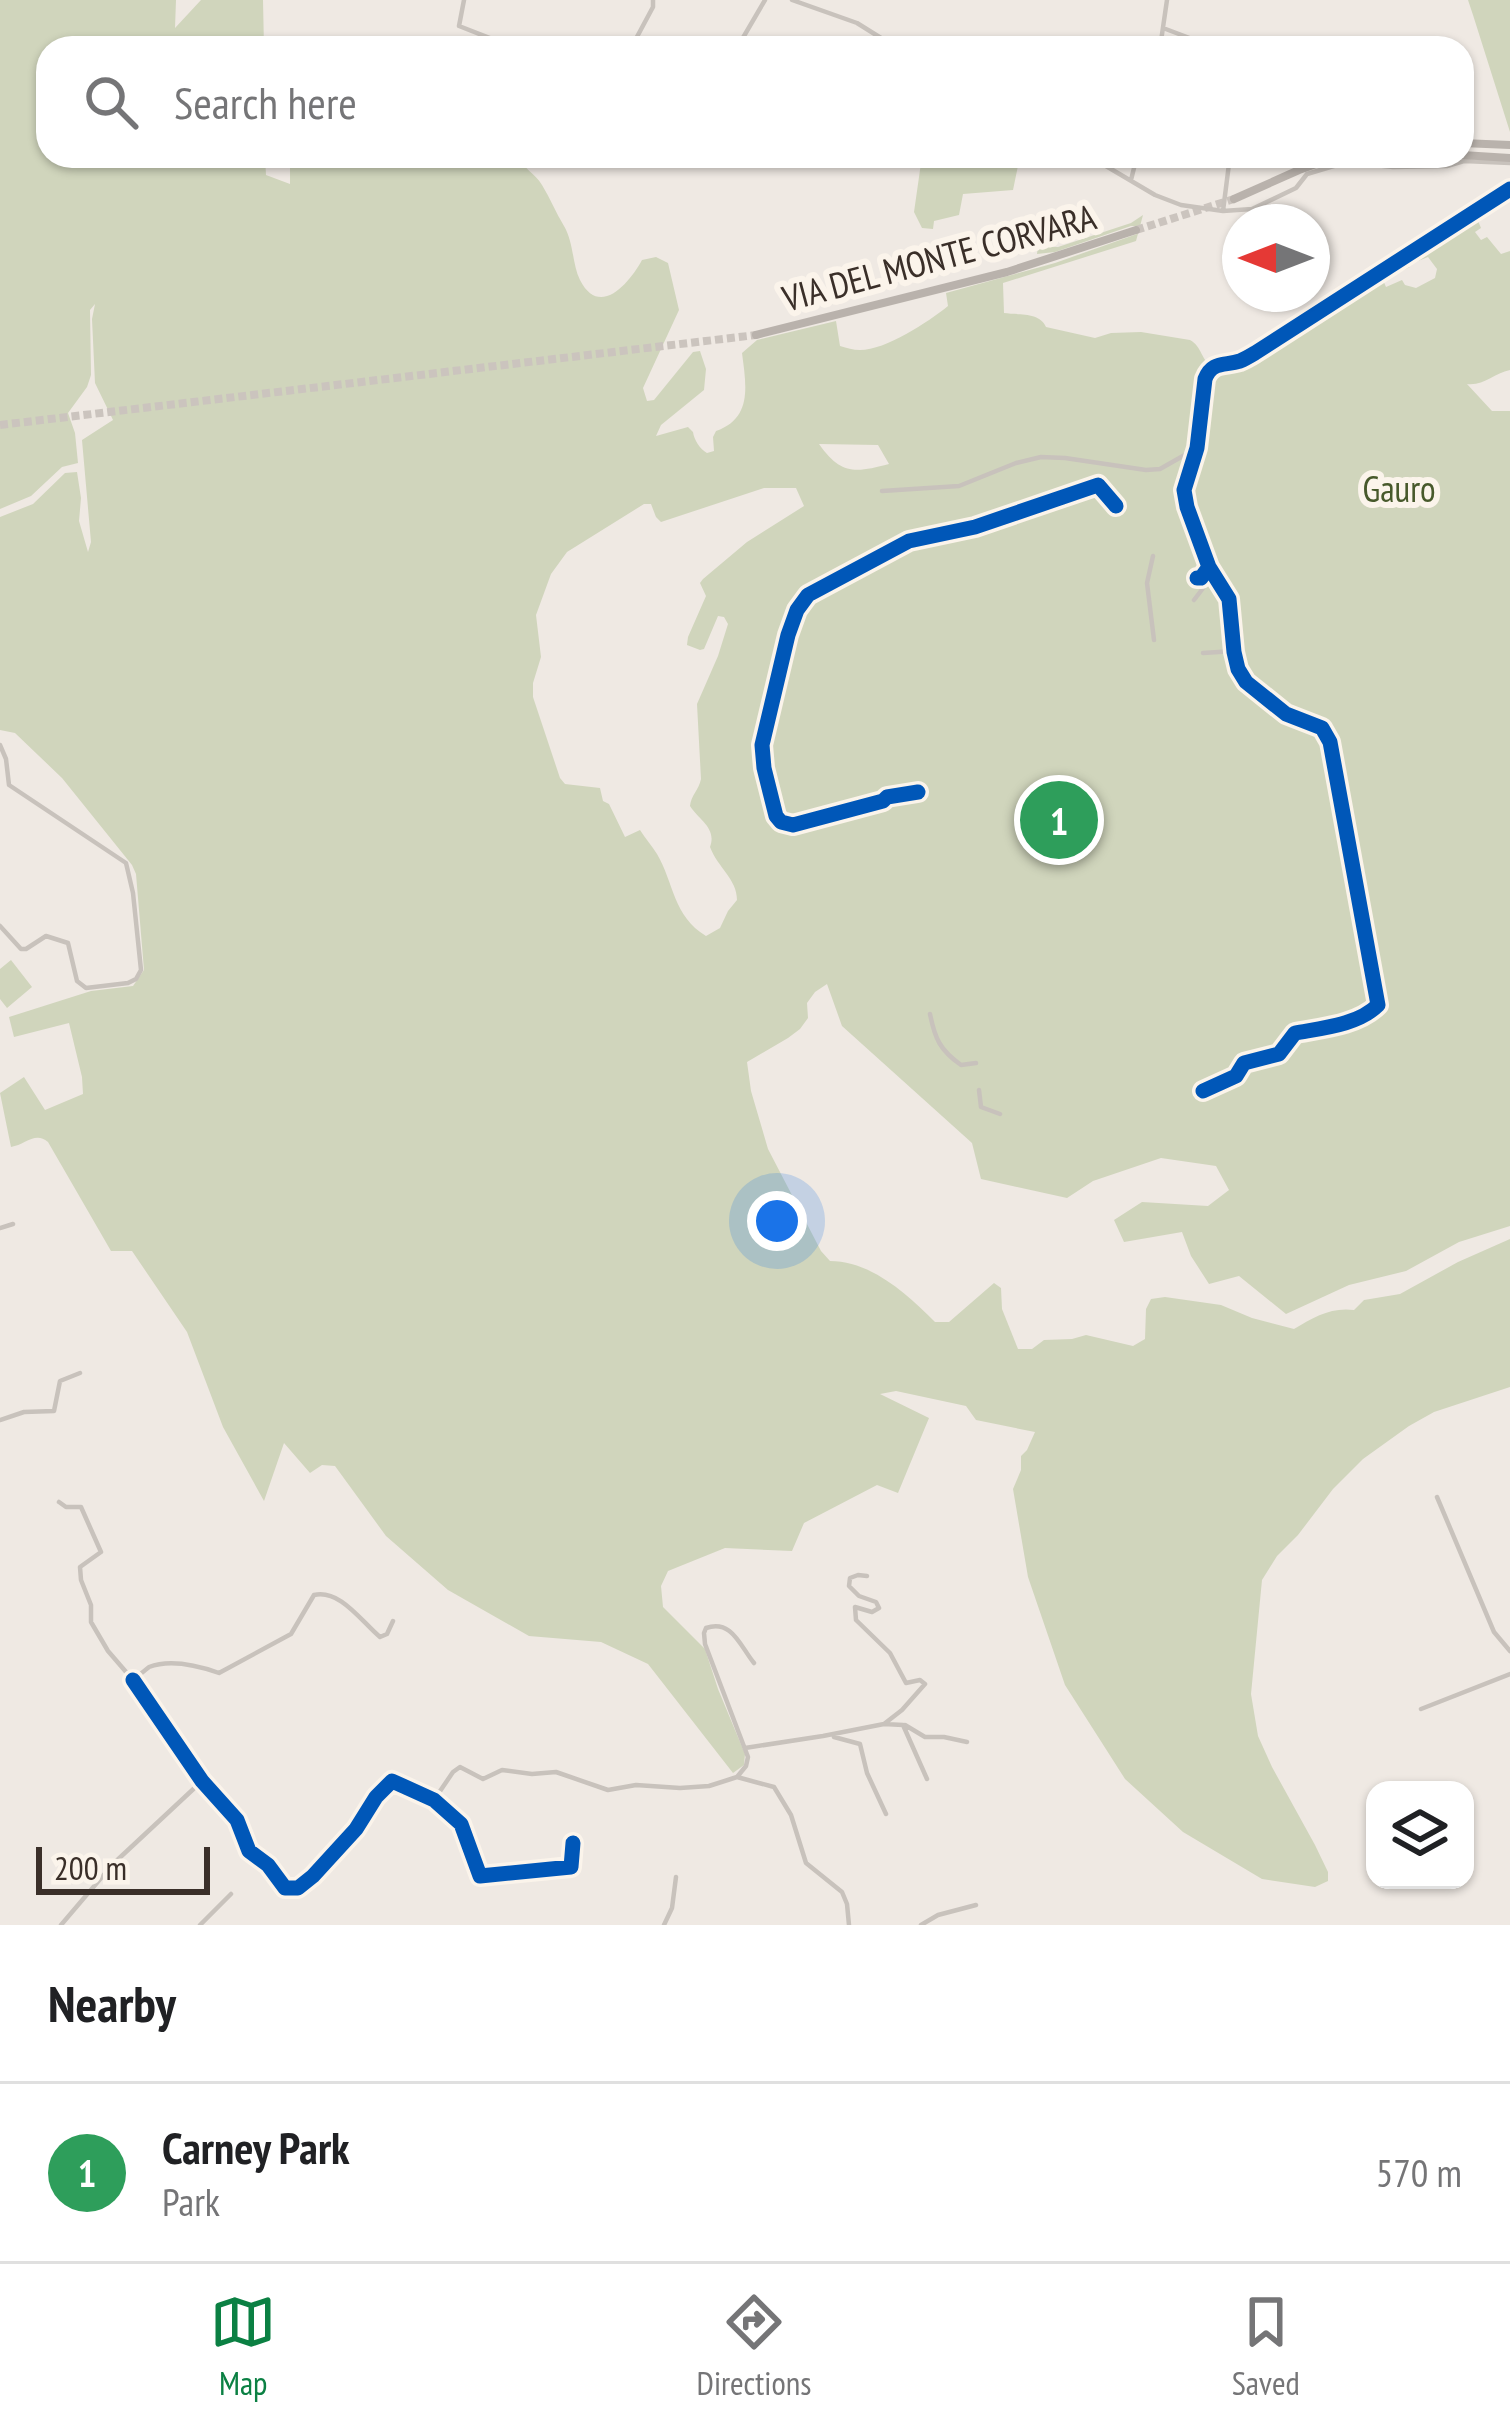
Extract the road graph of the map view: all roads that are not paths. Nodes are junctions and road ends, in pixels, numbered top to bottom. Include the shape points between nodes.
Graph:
1 (464, 0) edge
2 (653, 0) edge
3 (765, 0) edge
4 (792, 0) edge
5 (1167, 0) edge
6 (1163, 28) junction
7 (484, 36) edge
8 (637, 36) edge
9 (743, 36) edge
10 (878, 36) edge
11 (1162, 36) edge
12 (1184, 36) edge
13 (1474, 145) edge
14 (1508, 152) edge
15 (1474, 154) edge
16 (1474, 159) edge
17 (1110, 168) edge
18 (1134, 168) edge
19 (1228, 168) edge
20 (1305, 168) edge
21 (1327, 168) edge
22 (1131, 180) junction
23 (1510, 189) edge
24 (1234, 199) tunnel mouth
25 (1224, 204) edge
26 (1262, 204) edge
27 (1222, 211) edge
28 (1136, 230) tunnel mouth
29 (756, 335) tunnel mouth
30 (1197, 448) junction
31 (882, 491) dead end
32 (1116, 506) dead end
33 (975, 527) junction
34 (976, 536) dead end
35 (1153, 556) dead end
36 (1208, 569) junction
37 (1191, 577) dead end
38 (1194, 600) dead end
39 (1154, 640) dead end
40 (1234, 651) junction
41 (1203, 653) dead end
42 (0, 745) edge
43 (918, 792) dead end
44 (0, 926) edge
45 (930, 1014) dead end
46 (976, 1064) dead end
47 (979, 1090) dead end
48 (1203, 1091) dead end
49 (1000, 1114) dead end
50 (13, 1224) dead end
51 (0, 1228) edge
52 (80, 1372) dead end
53 (0, 1420) edge
54 (1437, 1497) dead end
55 (59, 1502) dead end
56 (867, 1576) dead end
57 (393, 1621) dead end
58 (1510, 1651) edge
59 (754, 1664) dead end
60 (1510, 1673) edge
61 (133, 1680) junction
62 (1420, 1709) dead end
63 (884, 1724) junction
64 (903, 1725) junction
65 (832, 1735) junction
66 (968, 1742) dead end
67 (745, 1748) junction
68 (737, 1777) junction
69 (927, 1779) dead end
70 (202, 1781) junction
71 (434, 1800) junction
72 (886, 1814) dead end
73 (573, 1843) dead end
74 (676, 1877) dead end
75 (231, 1894) dead end
76 (976, 1905) dead end
77 (64, 1924) edge
78 (200, 1925) edge
79 (664, 1925) edge
80 (849, 1925) edge
81 (921, 1925) edge

1 - 7 street via 459,26
2 - 8 street
3 - 9 street
4 - 10 street
5 - 6 street
6 - 11 street
6 - 12 street
13 - 14 main road
14 - 15 main road
14 - 16 street
17 - 22 street
18 - 22 street
19 - 25 street
20 - 24 main road
21 - 26 street
22 - 27 street via 1181,205
23 - 30 street via 1255,353 1212,367
28 - 29 main road, VIA DEL MONTE CORVARA via 998,275
30 - 31 street via 1160,469 1041,458 959,486
30 - 36 street via 1184,490
32 - 33 street via 1098,485
33 - 34 street
33 - 43 street via 909,541 808,595 770,703 764,768 781,822
35 - 39 street
36 - 37 street
36 - 38 street
36 - 40 street via 1229,599
40 - 41 street
40 - 48 street via 1246,682 1286,714 1322,728 1330,742 1378,1005 1295,1034 1279,1054 1244,1063 1236,1076
42 - 44 street via 9,785 126,863 141,970 128,983 86,988 76,981 68,944 46,936 21,949
45 - 46 street via 942,1052
47 - 49 street via 982,1107
50 - 51 street
52 - 53 street via 60,1382 54,1412
54 - 58 street via 1494,1632
55 - 61 street via 81,1507 101,1552 80,1567 91,1622
56 - 63 street via 850,1578 849,1586 879,1608 855,1607 856,1620 890,1653 905,1682 925,1684
57 - 61 street via 379,1636 336,1597 314,1595 291,1634 232,1667 219,1673 170,1664
59 - 67 street via 730,1629 706,1628
60 - 62 street
61 - 70 street
63 - 64 street
63 - 65 street
64 - 66 street via 925,1737
64 - 69 street
65 - 67 street
65 - 72 street via 860,1744
67 - 68 street
68 - 71 street via 709,1786 608,1790 556,1772 502,1770 484,1779 460,1767
68 - 80 street via 774,1787 806,1863 842,1892
70 - 71 street via 237,1820 249,1851 290,1890 313,1876 387,1784 398,1781
70 - 77 street via 112,1864
71 - 73 street via 461,1824 480,1876 571,1868
74 - 79 street
75 - 78 street
76 - 81 street

